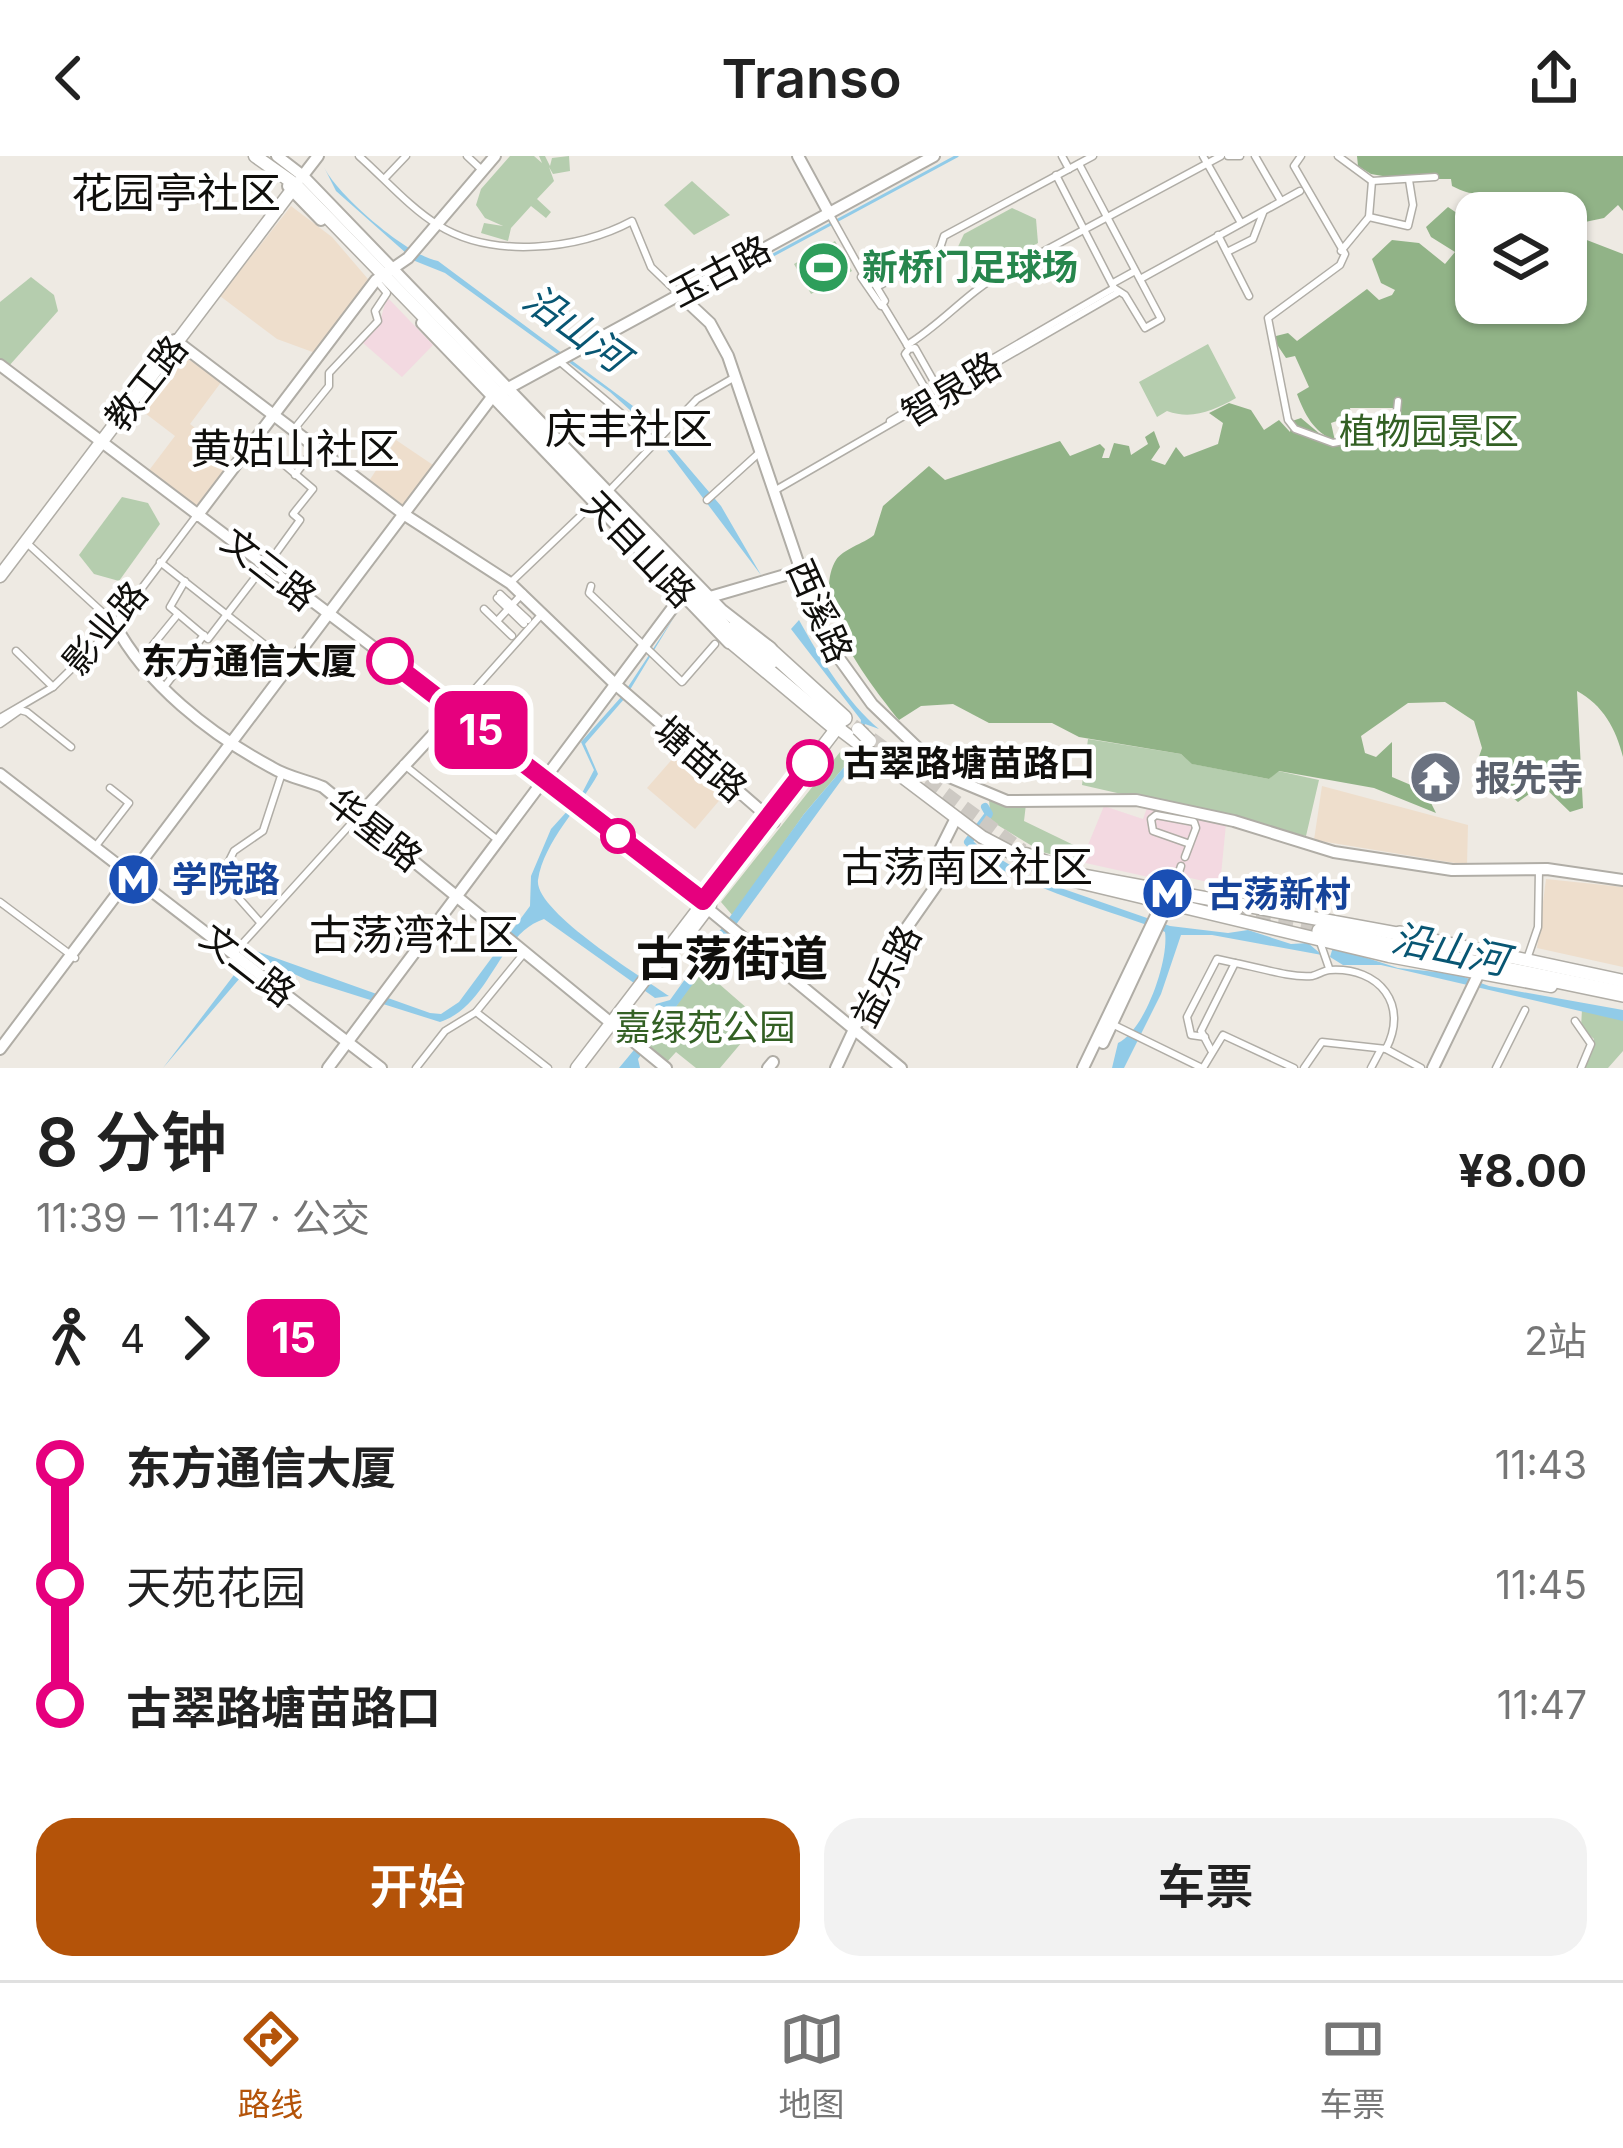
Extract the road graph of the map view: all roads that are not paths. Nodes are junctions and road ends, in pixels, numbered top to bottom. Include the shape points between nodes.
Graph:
1 (251, 156) edge
2 (265, 156) edge
3 (277, 156) edge
4 (314, 156) edge
5 (359, 156) edge
6 (406, 156) edge
7 (467, 156) edge
8 (495, 156) edge
9 (798, 156) edge
10 (934, 156) edge
11 (1061, 156) edge
12 (1093, 156) edge
13 (1225, 156) edge
14 (1240, 156) edge
15 (1255, 156) edge
16 (1301, 156) edge
17 (1338, 156) edge
18 (1205, 160) edge
19 (1079, 164) junction
20 (1068, 169) junction
21 (483, 171) junction
22 (1056, 175) junction
23 (1435, 176) dead end
24 (385, 178) junction
25 (295, 179) junction
26 (1409, 179) junction
27 (1372, 181) junction
28 (1300, 191) dead end
29 (1281, 201) junction
30 (1264, 210) junction
31 (1370, 217) junction
32 (1109, 219) junction
33 (833, 221) junction
34 (1241, 224) junction
35 (437, 225) junction
36 (1087, 231) junction
37 (1218, 235) junction
38 (1341, 250) junction
39 (1227, 252) junction
40 (1022, 263) dead end
41 (1004, 272) dead end
42 (864, 274) junction
43 (384, 275) junction
44 (1140, 277) junction
45 (877, 287) junction
46 (1118, 289) junction
47 (679, 294) junction
48 (1249, 296) dead end
49 (883, 305) junction
50 (176, 340) junction
51 (908, 347) junction
52 (561, 357) junction
53 (0, 368) edge
54 (735, 377) junction
55 (940, 393) junction
56 (499, 394) junction
57 (931, 398) junction
58 (1398, 401) dead end
59 (274, 414) junction
60 (293, 429) junction
61 (654, 439) junction
62 (255, 440) junction
63 (97, 441) junction
64 (316, 446) junction
65 (760, 452) junction
66 (295, 475) junction
67 (780, 488) junction
68 (609, 491) junction
69 (709, 498) dead end
70 (595, 503) junction
71 (196, 516) junction
72 (407, 516) junction
73 (26, 541) junction
74 (160, 562) junction
75 (0, 566) edge
76 (263, 569) junction
77 (799, 571) junction
78 (0, 576) edge
79 (185, 581) junction
80 (510, 583) junction
81 (591, 586) dead end
82 (523, 593) junction
83 (498, 596) dead end
84 (699, 596) junction
85 (510, 607) junction
86 (484, 609) dead end
87 (544, 613) junction
88 (178, 614) junction
89 (226, 615) junction
90 (329, 619) junction
91 (497, 622) junction
92 (526, 622) dead end
93 (114, 623) junction
94 (204, 635) junction
95 (512, 636) dead end
96 (722, 641) joint
97 (766, 648) dead end
98 (16, 651) dead end
99 (646, 652) junction
100 (138, 663) junction
101 (291, 665) junction
102 (53, 687) junction
103 (163, 689) junction
104 (623, 690) junction
105 (454, 713) junction
106 (0, 721) edge
107 (853, 732) junction
108 (238, 744) junction
109 (71, 747) dead end
110 (403, 764) junction
111 (282, 772) junction
112 (0, 777) edge
113 (543, 780) junction
114 (110, 788) dead end
115 (358, 815) junction
116 (956, 818) junction
117 (771, 819) junction
118 (980, 831) junction
119 (499, 841) junction
120 (1190, 844) junction
121 (95, 847) junction
122 (1539, 870) junction
123 (134, 879) junction
124 (1623, 882) edge
125 (459, 897) junction
126 (0, 902) edge
127 (704, 906) junction
128 (1165, 906) junction
129 (259, 921) junction
130 (1320, 931) junction
131 (1400, 934) junction
132 (516, 945) junction
133 (1461, 953) junction
134 (1389, 956) joint
135 (74, 957) junction
136 (1530, 960) junction
137 (243, 963) junction
138 (1235, 963) junction
139 (1329, 970) junction
140 (1480, 972) junction
141 (1623, 991) edge
142 (1526, 1010) dead end
143 (476, 1012) junction
144 (1575, 1021) dead end
145 (1108, 1023) junction
146 (614, 1024) junction
147 (854, 1032) junction
148 (1206, 1037) junction
149 (349, 1046) junction
150 (1211, 1050) junction
151 (1383, 1050) junction
152 (0, 1054) edge
153 (328, 1068) edge
154 (378, 1068) edge
155 (416, 1068) edge
156 (548, 1068) edge
157 (581, 1068) edge
158 (666, 1068) edge
159 (836, 1068) edge
160 (896, 1068) edge
161 (1086, 1068) edge
162 (1203, 1068) edge
163 (1294, 1068) edge
164 (1304, 1068) edge
165 (1371, 1068) edge
166 (1421, 1068) edge
167 (1433, 1068) edge
168 (1496, 1068) edge
169 (1581, 1068) edge

1 - 25 main road, 天目山路
2 - 25 main road, 天目山路
3 - 25 main road, 天目山路
4 - 25 main road
5 - 24 street, 西溪路
6 - 24 street
7 - 21 street
8 - 21 main road
9 - 33 main road
10 - 33 main road, 玉古路
11 - 20 street
12 - 19 street
13 - 14 street
13 - 18 street
15 - 29 street
16 - 38 street via 1294,166
17 - 27 street
18 - 32 street
18 - 34 street
19 - 20 street
19 - 32 street
20 - 22 street
21 - 35 main road
22 - 36 street
22 - 45 street via 944,236 939,251
23 - 26 street
24 - 35 street, 西溪路
25 - 43 main road, 天目山路
25 - 50 main road, 教工路
26 - 27 street
26 - 31 street via 1408,226
27 - 31 street
28 - 29 street
29 - 30 street
30 - 34 street
30 - 39 street via 1253,238
31 - 38 street
32 - 36 street
32 - 44 street
33 - 42 street
33 - 47 main road, 玉古路
34 - 37 street
35 - 43 main road
35 - 47 street, 西溪路 via 530,246 592,238 632,221 655,272
36 - 40 street
36 - 46 street
37 - 39 street
37 - 44 street
38 - 58 street via 1340,265 1268,318 1288,420 1303,435 1333,443 1395,431
39 - 48 street
41 - 51 street
42 - 45 street
42 - 49 street
43 - 56 main road, 天目山路
43 - 59 main road
43 - 60 street via 378,321 329,373 329,386
44 - 46 street
44 - 46 street
44 - 46 street via 1161,319 1144,328
45 - 49 street
46 - 55 street, 智泉路
47 - 52 main road, 玉古路
47 - 54 main road, 西溪路 via 715,329
49 - 51 street
50 - 59 main road, 塘苗路
50 - 63 main road, 教工路
51 - 55 street
51 - 57 street
52 - 56 main road, 玉古路
52 - 61 street
53 - 63 main road, 文三路
54 - 61 street
54 - 65 main road, 西溪路
55 - 57 street, 智泉路
56 - 68 main road, 天目山路
56 - 70 main road, 天目山路
56 - 72 main road
56 - 84 main road, 天目山路
57 - 67 street, 智泉路
59 - 60 main road, 塘苗路
59 - 62 main road
60 - 64 main road, 塘苗路
61 - 68 street
62 - 66 street
62 - 71 main road
63 - 71 main road, 文三路
63 - 73 main road, 教工路
63 - 75 main road, 教工路
64 - 66 street
64 - 72 main road, 塘苗路
65 - 67 main road, 西溪路
65 - 69 street
66 - 76 street via 313,489 293,514 301,520
67 - 77 main road, 西溪路
68 - 84 main road, 天目山路
70 - 80 street
70 - 84 main road, 天目山路
71 - 74 street, 影业路
71 - 76 main road, 文三路
72 - 80 main road, 塘苗路
72 - 90 main road
73 - 78 main road, 教工路
73 - 93 street
74 - 79 street
74 - 93 street, 影业路
76 - 89 street
76 - 90 main road, 文三路
77 - 84 main road
77 - 122 main road, 西溪路 via 852,680 940,770 980,794 1013,802 1127,799 1334,852 1452,870
79 - 88 street via 169,601
79 - 89 street
80 - 82 main road, 塘苗路
81 - 99 street via 589,593
82 - 85 street
82 - 87 main road, 塘苗路
83 - 85 street
84 - 99 main road
84 - 107 main road, 天目山路
85 - 91 street
85 - 92 street
86 - 91 street
87 - 104 main road, 塘苗路
87 - 105 street
88 - 94 street
88 - 100 street
89 - 94 street
89 - 101 street
90 - 101 main road
90 - 105 main road, 文三路
90 - 108 main road
91 - 95 street
93 - 100 main road, 华星路
93 - 102 street, 影业路
94 - 103 street
96 - 99 street via 682,682
96 - 107 highway
97 - 107 highway
98 - 102 street
99 - 104 main road
100 - 103 main road, 华星路
101 - 108 main road
102 - 106 street, 影业路
103 - 108 main road, 华星路
104 - 113 main road
104 - 117 main road, 塘苗路
105 - 110 main road
105 - 113 main road, 文三路
106 - 109 street via 27,712
107 - 116 main road, 天目山路
107 - 117 main road
107 - 118 main road, 天目山路
108 - 111 main road, 华星路
108 - 123 main road
110 - 115 main road
110 - 119 street
111 - 115 main road, 华星路 via 323,788
111 - 129 street via 263,831 234,850 225,869 227,886
112 - 121 main road, 文二路
112 - 123 main road, 文二路
113 - 119 main road
113 - 127 main road, 文三路
114 - 121 street via 129,803
115 - 125 main road, 华星路
115 - 129 street
116 - 118 main road, 天目山路
116 - 147 main road, 益乐路 via 937,856 935,890 891,950
117 - 127 main road
118 - 128 main road, 天目山路
119 - 125 main road
120 - 120 street via 1194,822 1150,819 1153,831
120 - 128 street
121 - 123 main road, 文二路
122 - 124 main road, 西溪路
122 - 136 street
123 - 135 main road
123 - 137 main road, 文二路
125 - 132 main road, 华星路
125 - 149 main road
126 - 135 street
127 - 146 main road
127 - 147 main road, 文三路
128 - 130 main road, 天目山路
128 - 131 main road, 天目山路
128 - 145 main road
129 - 137 street
130 - 133 highway
130 - 134 main road, 天目山路
130 - 139 street
130 - 140 highway
131 - 133 highway
131 - 136 main road, 天目山路
132 - 143 street
132 - 146 main road, 华星路
133 - 141 highway
134 - 140 highway
135 - 152 main road
136 - 141 main road, 天目山路
137 - 149 main road, 文二路
138 - 139 street via 1310,976
138 - 148 street via 1201,1031
138 - 148 street via 1217,959 1187,1017 1191,1035
139 - 151 street via 1381,983 1395,1002
140 - 141 highway
140 - 167 main road
142 - 168 street
143 - 155 street via 445,1031
143 - 156 street
144 - 169 street via 1591,1039
145 - 161 main road
145 - 162 street
146 - 157 main road
146 - 158 main road, 华星路
147 - 159 main road, 益乐路
147 - 160 main road, 文三路
148 - 150 street
149 - 153 main road
149 - 154 main road, 文二路
150 - 162 street
150 - 163 street via 1231,1036
151 - 164 street via 1322,1042
151 - 165 street
151 - 166 street

